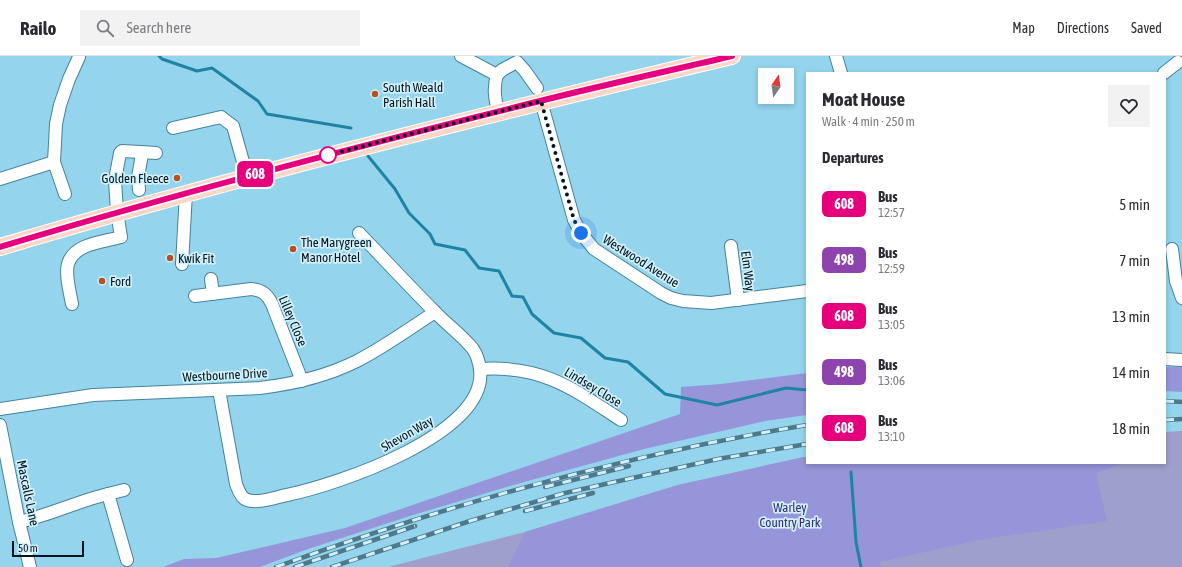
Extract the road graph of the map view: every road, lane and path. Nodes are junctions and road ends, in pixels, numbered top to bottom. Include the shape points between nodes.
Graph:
1 (461, 56) edge
2 (732, 56) edge
3 (836, 56) edge
4 (79, 57) dead end
5 (519, 59) edge
6 (1177, 61) edge
7 (841, 72) edge
8 (1165, 72) edge
9 (497, 75) junction
10 (539, 94) junction
11 (498, 111) junction
12 (173, 128) dead end
13 (141, 152) junction
14 (156, 154) dead end
15 (54, 162) junction
16 (247, 176) junction
17 (0, 179) edge
18 (139, 190) dead end
19 (65, 194) dead end
20 (186, 194) junction
21 (116, 212) junction
22 (359, 233) dead end
23 (731, 246) dead end
24 (0, 247) edge
25 (1173, 249) edge
26 (182, 264) dead end
27 (211, 279) dead end
28 (806, 291) edge
29 (213, 294) junction
30 (195, 296) dead end
31 (1182, 298) edge
32 (738, 300) junction
33 (72, 304) dead end
34 (435, 312) junction
35 (1166, 359) edge
36 (1182, 360) edge
37 (480, 369) junction
38 (302, 381) junction
39 (219, 390) junction
40 (0, 409) edge
41 (621, 420) dead end
42 (0, 425) edge
43 (124, 490) dead end
44 (108, 494) junction
45 (19, 522) junction
46 (127, 560) dead end
47 (30, 567) edge

1 - 9 street
2 - 10 main road
3 - 7 street
4 - 15 street via 60,105
5 - 9 street
5 - 10 street, Westwood Avenue
6 - 8 street
9 - 11 street via 494,85
10 - 11 main road
10 - 32 street, Westwood Avenue via 574,220 594,249 671,298 697,303
11 - 16 main road
12 - 16 street via 221,117 232,126
13 - 14 street
13 - 18 street
13 - 21 street via 120,153 115,180
15 - 17 street
15 - 19 street
16 - 20 main road
20 - 21 main road
20 - 26 street
21 - 24 main road
21 - 33 street via 121,237 82,247 68,264
22 - 34 street, Shevon Way
23 - 32 street, Elm Way
25 - 31 street via 1176,281
27 - 29 street
28 - 32 street, Westwood Avenue
29 - 30 street, Lilley Close
29 - 38 street, Lilley Close via 251,289 267,295
34 - 37 street, Shevon Way via 473,349
34 - 38 street, Westbourne Drive via 357,361
35 - 36 street
37 - 39 street, Shevon Way via 481,377 477,389 464,411 456,420 429,439 389,460 328,485 254,501 246,499 236,484
37 - 41 street, Lindsey Close via 506,368 539,374 574,389
38 - 39 street, Westbourne Drive via 260,388
39 - 40 street, Westbourne Drive via 93,395
42 - 45 street, Mascalls Lane
43 - 44 street
44 - 45 street via 85,499
44 - 46 street
45 - 47 street, Mascalls Lane

